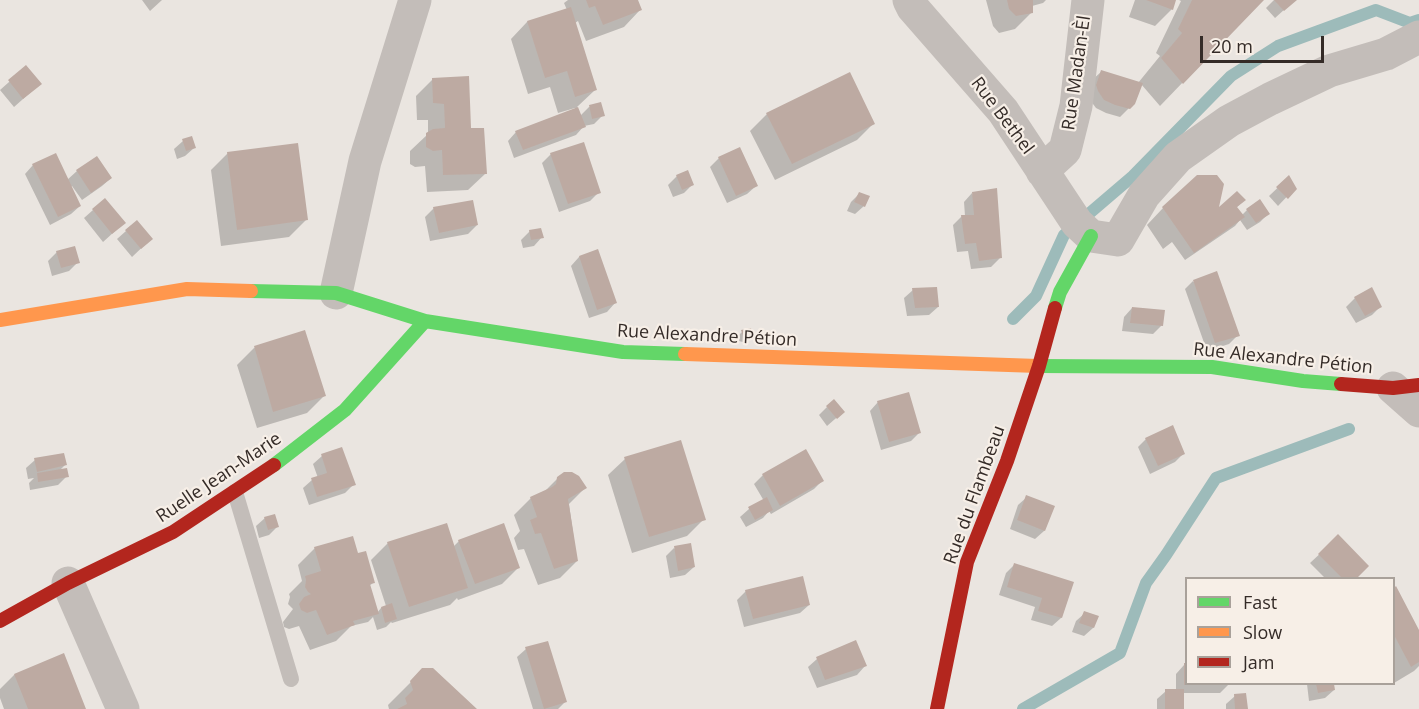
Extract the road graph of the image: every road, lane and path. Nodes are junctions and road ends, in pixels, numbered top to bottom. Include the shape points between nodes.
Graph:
1 (415, 0) edge
2 (909, 0) edge
3 (1088, 0) edge
4 (1419, 37) edge
5 (1042, 171) junction
6 (1091, 236) junction
7 (336, 293) junction
8 (0, 320) edge
9 (425, 321) junction
10 (1039, 366) junction
11 (1406, 386) edge
12 (1419, 411) edge
13 (235, 492) junction
14 (68, 583) junction
15 (0, 621) edge
16 (291, 679) dead end
17 (123, 709) edge
18 (937, 709) edge

1 - 7 street via 365,160
2 - 5 street, Rue Bethel via 1003,111
3 - 5 street, Rue Madan-Èl via 1076,106 1065,150
4 - 6 street via 1386,54 1329,71 1229,121 1178,157 1144,195 1118,240
5 - 6 street, Rue Bethel via 1077,224
6 - 10 street, Rue du Flambeau via 1060,292
7 - 8 street, Rue Alexandre Pétion via 187,289
7 - 9 street, Rue Alexandre Pétion
9 - 10 street, Rue Alexandre Pétion via 623,352
9 - 13 street, Ruelle Jean-Marie via 345,410
10 - 11 street, Rue Alexandre Pétion via 1212,367 1303,381
10 - 18 street, Rue du Flambeau via 967,562
11 - 12 street
13 - 14 street, Ruelle Jean-Marie via 173,532
13 - 16 lane
14 - 15 street, Ruelle Jean-Marie
14 - 17 street

